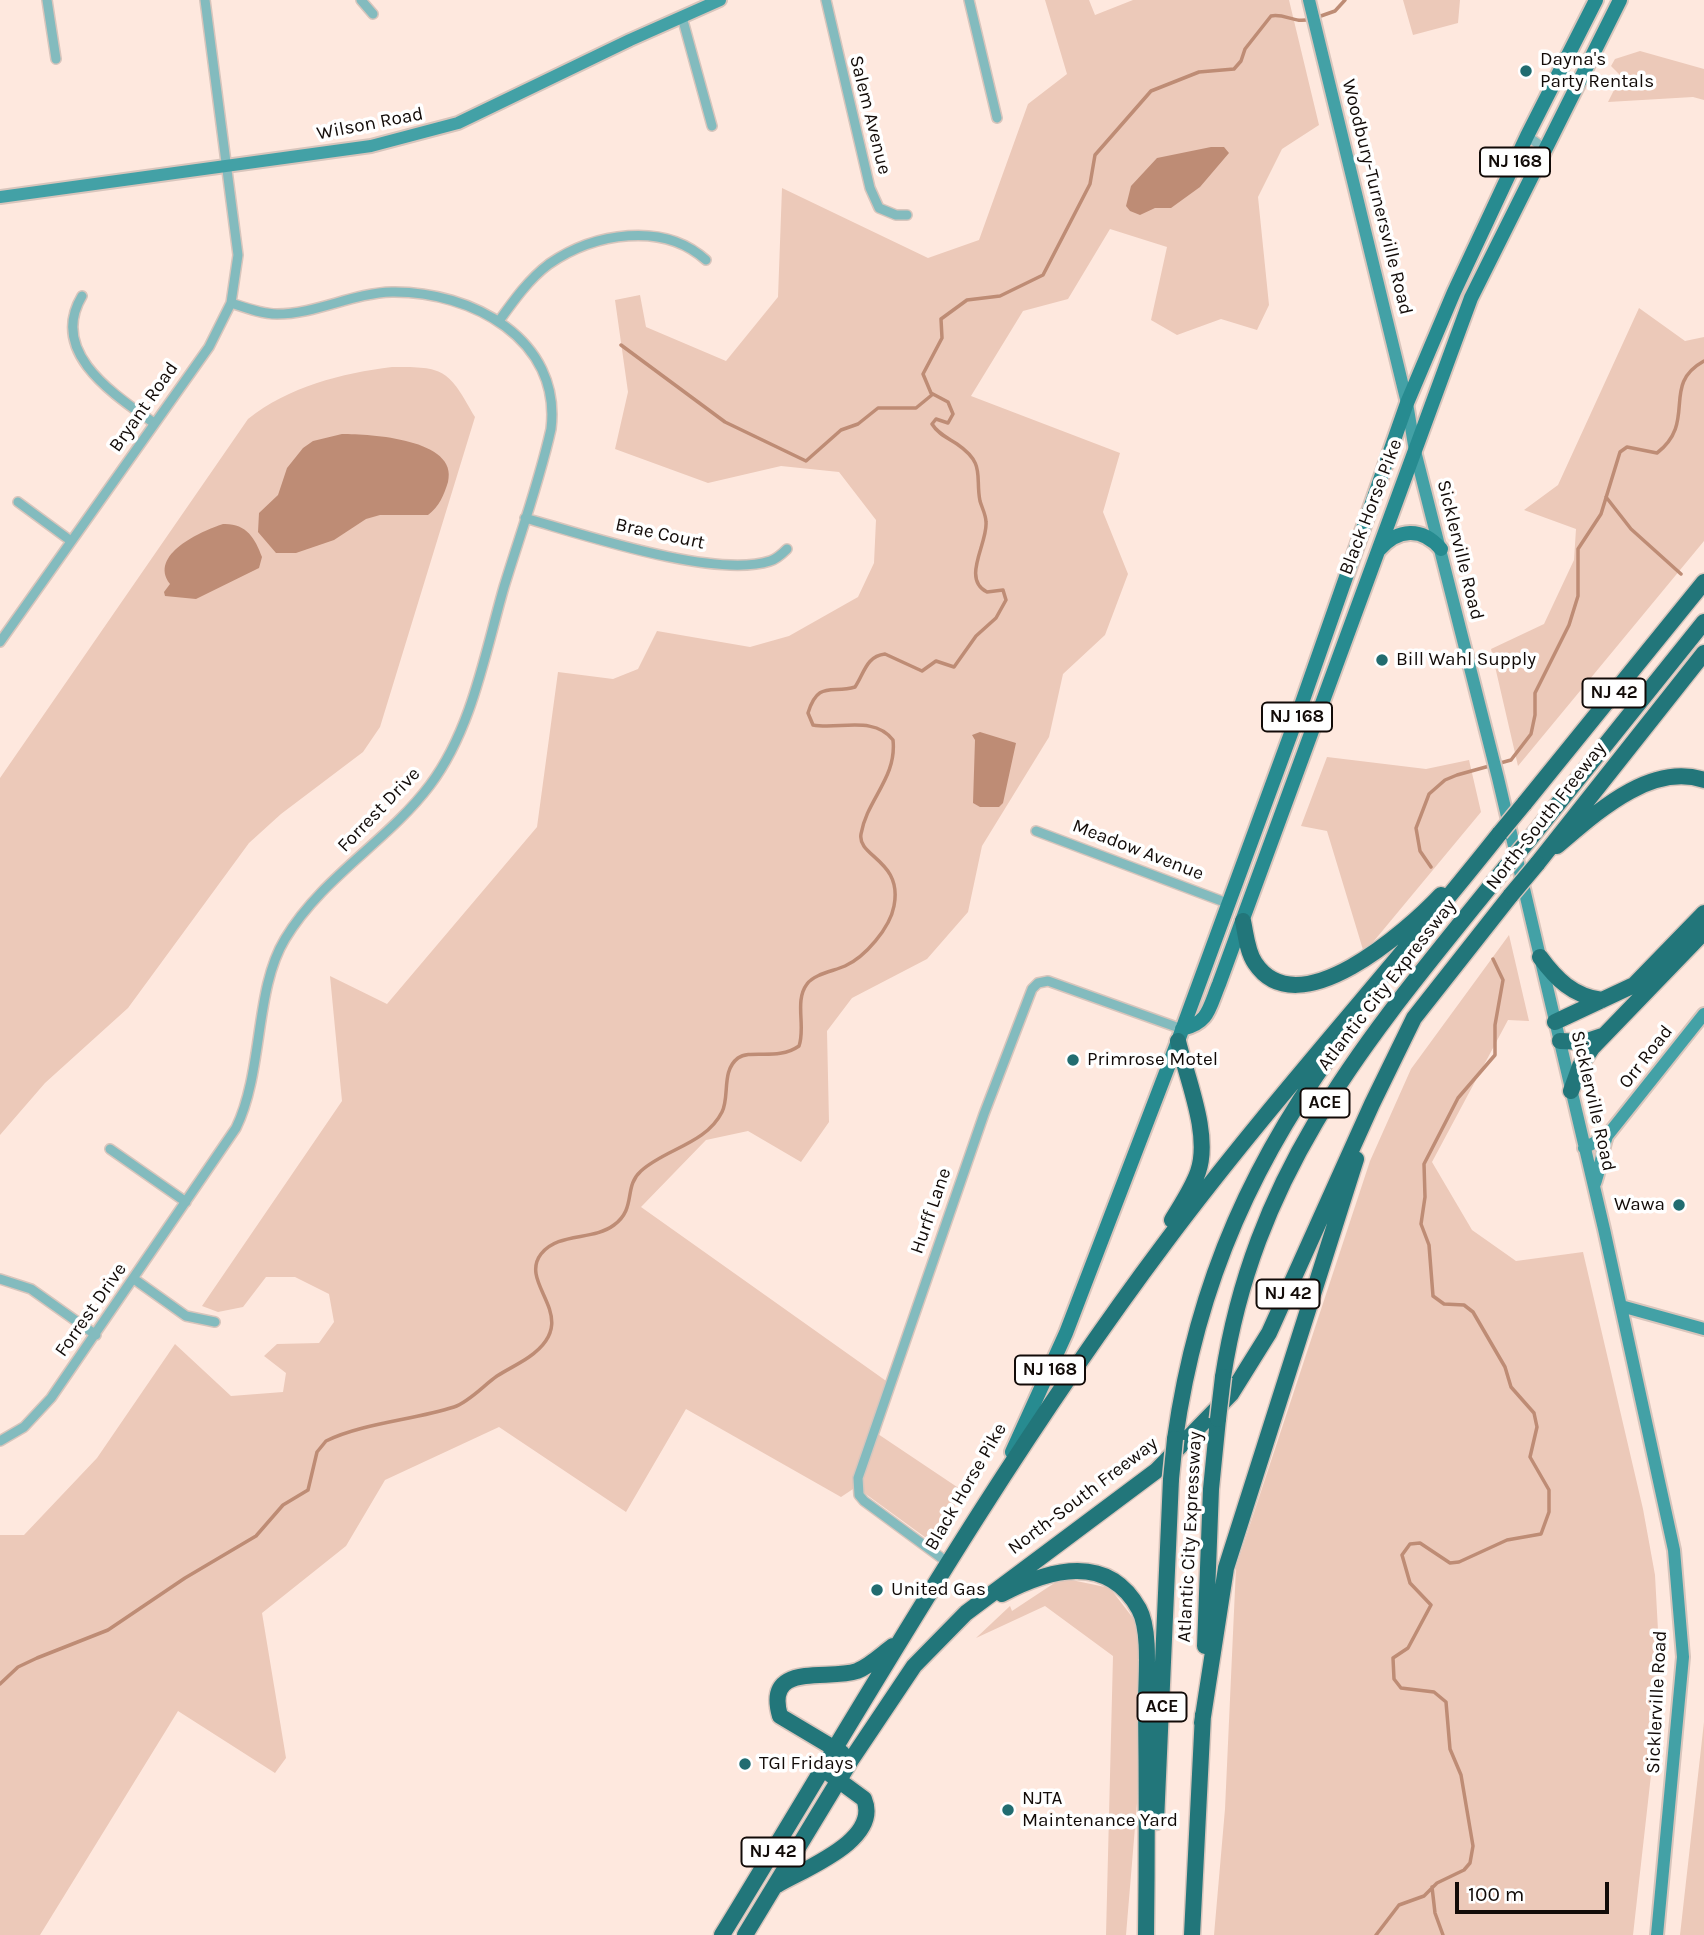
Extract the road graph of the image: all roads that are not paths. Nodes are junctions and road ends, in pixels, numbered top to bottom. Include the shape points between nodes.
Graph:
1 (47, 0) edge
2 (205, 0) edge
3 (361, 0) edge
4 (720, 0) edge
5 (827, 0) edge
6 (969, 0) edge
7 (1596, 0) edge
8 (1620, 0) edge
9 (1312, 11) edge
10 (373, 14) dead end
11 (682, 17) junction
12 (56, 60) dead end
13 (996, 118) dead end
14 (712, 126) dead end
15 (1527, 136) junction
16 (1544, 148) junction
17 (227, 166) junction
18 (0, 197) edge
19 (907, 215) dead end
20 (706, 260) dead end
21 (82, 296) dead end
22 (231, 303) junction
23 (499, 321) junction
24 (1408, 403) junction
25 (154, 423) junction
26 (1415, 451) junction
27 (18, 502) dead end
28 (525, 518) junction
29 (71, 541) junction
30 (787, 549) dead end
31 (1441, 550) junction
32 (1376, 554) junction
33 (1704, 582) edge
34 (1704, 622) edge
35 (0, 642) edge
36 (1704, 653) edge
37 (1297, 717) junction
38 (1315, 723) junction
39 (1704, 780) edge
40 (1036, 831) dead end
41 (1500, 833) junction
42 (1243, 861) junction
43 (1537, 863) junction
44 (1261, 869) junction
45 (1227, 903) junction
46 (1704, 913) edge
47 (1243, 921) junction
48 (1426, 927) junction
49 (1704, 932) edge
50 (1540, 957) junction
51 (1604, 1000) junction
52 (1704, 1014) edge
53 (1555, 1022) junction
54 (1180, 1035) junction
55 (1604, 1035) junction
56 (1560, 1041) junction
57 (1571, 1091) junction
58 (1372, 1104) junction
59 (1607, 1136) junction
60 (1584, 1148) junction
61 (110, 1149) dead end
62 (1594, 1186) junction
63 (186, 1202) junction
64 (0, 1279) edge
65 (134, 1279) junction
66 (1127, 1296) junction
67 (1622, 1306) junction
68 (215, 1322) dead end
69 (1704, 1329) edge
70 (96, 1335) junction
71 (0, 1441) edge
72 (1000, 1478) junction
73 (947, 1562) junction
74 (966, 1613) junction
75 (901, 1640) junction
76 (1202, 1723) junction
77 (835, 1749) junction
78 (851, 1760) junction
79 (823, 1769) junction
80 (839, 1779) junction
81 (775, 1886) junction
82 (722, 1935) edge
83 (745, 1935) edge
84 (1147, 1935) edge
85 (1192, 1935) edge
86 (1657, 1935) edge

1 - 12 street
2 - 17 street, Bryant Road
3 - 10 street
4 - 11 main road, Wilson Road
5 - 19 street, Salem Avenue via 870,188 879,208
6 - 13 street
7 - 15 main road, Black Horse Pike / NJ 168
8 - 16 main road, Black Horse Pike / NJ 168
9 - 24 main road, Woodbury-Turnersville Road
11 - 14 street
11 - 17 main road, Wilson Road via 429,133
15 - 16 street
15 - 24 main road, Black Horse Pike / NJ 168
16 - 26 main road, Black Horse Pike / NJ 168 via 1471,298
17 - 18 main road, Wilson Road
17 - 22 street, Bryant Road via 238,241
20 - 23 street via 686,245 656,236 599,240 550,264 525,286
21 - 25 street via 73,317 79,355 104,386
22 - 23 street, Forrest Drive via 276,314 379,293 411,292 464,304
22 - 25 street, Bryant Road via 209,347
23 - 28 street, Forrest Drive via 531,350 552,405 549,439
24 - 26 main road, Woodbury-Turnersville Road
24 - 37 main road, Black Horse Pike / NJ 168
25 - 29 street, Bryant Road
26 - 31 main road, Sicklerville Road
26 - 32 main road, Black Horse Pike / NJ 168
27 - 29 street
28 - 30 street, Brae Court via 639,551 703,562 765,562
28 - 63 street, Forrest Drive via 452,748 422,794 306,908 284,941 271,978 246,1104 236,1128
29 - 35 street, Bryant Road
31 - 32 main road via 1426,536 1412,532 1390,539
31 - 50 main road, Sicklerville Road
32 - 38 main road, Black Horse Pike / NJ 168
33 - 41 highway, North-South Freeway / NJ 42, bridge
34 - 76 highway, Atlantic City Expressway / ACE, bridge via 1352,1063 1311,1125 1273,1199 1228,1343 1223,1377 1210,1489
36 - 43 highway, North-South Freeway / NJ 42
37 - 38 main road
37 - 42 main road, Black Horse Pike / NJ 168
38 - 44 main road, Black Horse Pike / NJ 168
39 - 43 highway via 1677,777 1638,788 1597,813
40 - 45 street, Meadow Avenue
41 - 47 highway via 1410,923 1351,968 1317,982 1281,983 1260,970 1248,948
41 - 48 highway, North-South Freeway / NJ 42
42 - 44 main road
42 - 45 main road, Black Horse Pike / NJ 168
43 - 58 highway, North-South Freeway / NJ 42, bridge via 1414,1018
44 - 47 main road, Black Horse Pike / NJ 168
45 - 54 main road, Black Horse Pike / NJ 168
46 - 51 highway via 1634,985
47 - 54 main road, Black Horse Pike / NJ 168 via 1205,1019
48 - 66 highway, North-South Freeway / NJ 42 via 1317,1051
48 - 84 highway, Atlantic City Expressway / ACE, bridge via 1302,1093 1251,1182 1198,1321 1171,1479 1160,1776
49 - 55 highway
50 - 51 highway via 1566,987
50 - 53 main road, Sicklerville Road
51 - 53 highway
52 - 59 main road, Orr Road
53 - 56 main road, Sicklerville Road
54 - 66 highway via 1203,1147 1192,1184
54 - 72 main road, Black Horse Pike / NJ 168 via 1066,1333
54 - 73 street, Hurff Lane via 1048,981 1032,989 858,1478 864,1502
55 - 56 highway via 1584,1042
55 - 57 highway via 1585,1056
56 - 57 main road, Sicklerville Road
57 - 60 main road, Sicklerville Road
58 - 74 highway, North-South Freeway / NJ 42 via 1269,1334 1231,1394 1156,1471
58 - 76 highway via 1226,1568
59 - 60 main road, Orr Road
59 - 62 main road
60 - 62 main road, Sicklerville Road
61 - 63 street
62 - 67 main road, Sicklerville Road
63 - 65 street, Forrest Drive
64 - 70 street via 31,1289
65 - 68 street via 186,1316
65 - 70 street, Forrest Drive
66 - 72 highway, North-South Freeway / NJ 42
67 - 69 main road
67 - 86 main road, Sicklerville Road via 1674,1550 1683,1657
70 - 71 street, Forrest Drive via 44,1408
72 - 73 highway, Black Horse Pike / NJ 42
73 - 75 highway, Black Horse Pike / NJ 42
74 - 78 highway, North-South Freeway / NJ 42 via 914,1666
74 - 84 highway via 1037,1578 1073,1570 1104,1576 1140,1610 1146,1657
75 - 77 highway, Black Horse Pike / NJ 42
75 - 77 highway via 856,1671 793,1678 779,1691 780,1716
76 - 85 highway, Atlantic City Expressway / ACE
77 - 78 highway
77 - 79 highway, Black Horse Pike / NJ 42
78 - 80 highway, NJ 42
79 - 80 highway
79 - 82 highway, Black Horse Pike / NJ 42
80 - 81 highway, NJ 42
80 - 81 highway via 864,1799 868,1818 864,1827 841,1848
81 - 83 highway, NJ 42

